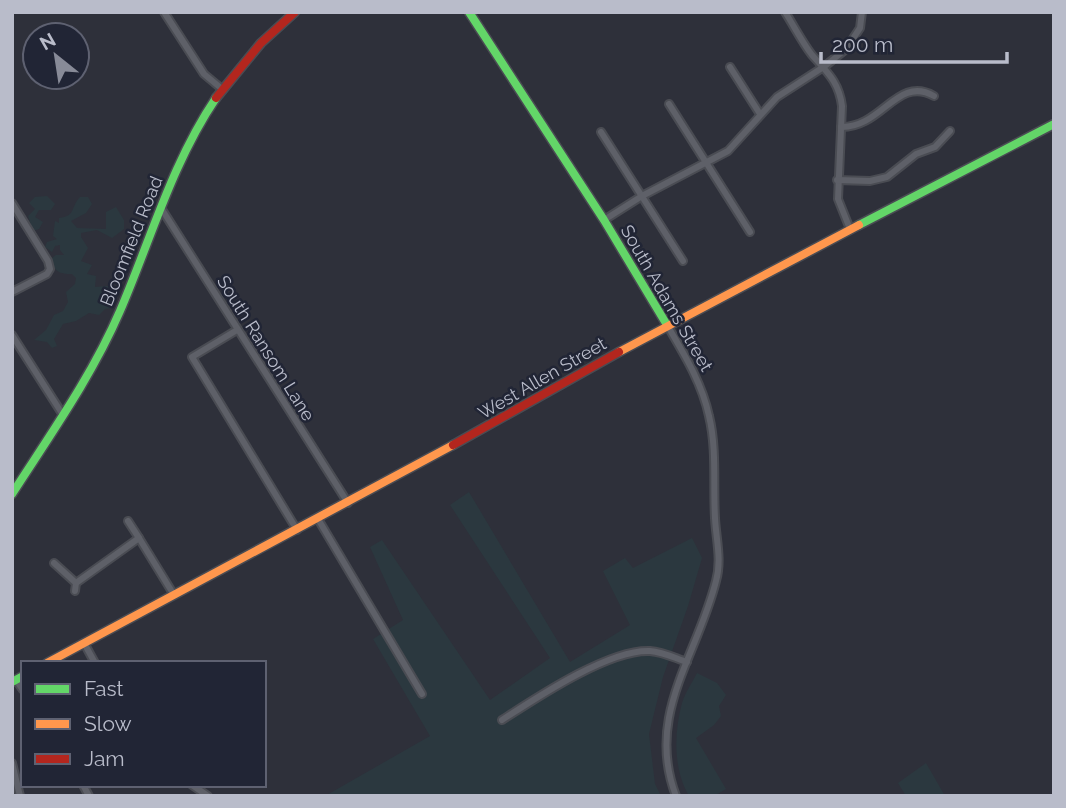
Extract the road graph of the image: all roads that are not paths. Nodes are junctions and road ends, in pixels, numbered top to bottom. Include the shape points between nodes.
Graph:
1 (164, 12) edge
2 (295, 12) edge
3 (469, 12) edge
4 (785, 12) edge
5 (862, 12) edge
6 (825, 66) junction
7 (730, 67) dead end
8 (222, 89) junction
9 (934, 96) dead end
10 (669, 104) dead end
11 (760, 114) junction
12 (1054, 124) edge
13 (841, 127) junction
14 (950, 131) dead end
15 (601, 132) dead end
16 (706, 164) junction
17 (838, 180) junction
18 (642, 196) junction
19 (12, 203) edge
20 (161, 208) junction
21 (604, 220) junction
22 (850, 229) junction
23 (750, 232) dead end
24 (683, 261) dead end
25 (12, 292) edge
26 (667, 325) junction
27 (237, 330) junction
28 (12, 335) edge
29 (63, 415) junction
30 (12, 494) edge
31 (348, 503) junction
32 (318, 519) junction
33 (128, 522) dead end
34 (297, 530) junction
35 (139, 538) junction
36 (54, 563) dead end
37 (174, 595) junction
38 (84, 643) junction
39 (51, 661) edge
40 (94, 661) edge
41 (687, 662) junction
42 (422, 694) dead end
43 (502, 720) dead end
44 (12, 763) edge
45 (20, 796) edge
46 (676, 796) edge

1 - 8 street via 204,74
2 - 8 street, Bloomfield Road
3 - 21 street, South Adams Street
4 - 6 street via 811,54
5 - 6 street via 852,42
6 - 11 street via 777,97
6 - 13 street via 839,93
7 - 11 street
8 - 20 street, Bloomfield Road via 184,151
9 - 13 street via 921,90 908,92 870,120
10 - 16 street
11 - 16 street via 728,151
12 - 22 street, West Allen Street
13 - 17 street
14 - 17 street via 935,147 916,154 887,177
15 - 18 street
16 - 18 street
16 - 23 street
17 - 22 street via 838,199
18 - 21 street
18 - 24 street
19 - 25 street via 50,269
20 - 27 street, South Ransom Lane
20 - 29 street, Bloomfield Road via 120,313
21 - 26 street, South Adams Street
22 - 26 street, West Allen Street
26 - 31 street, West Allen Street
26 - 41 street, South Adams Street via 699,383 714,452 720,557 717,580
27 - 31 street, South Ransom Lane
27 - 34 street via 192,357
28 - 29 street
29 - 30 street, Bloomfield Road
31 - 32 street, West Allen Street
32 - 34 street, West Allen Street
32 - 42 street
33 - 35 street
34 - 37 street, West Allen Street
35 - 36 street via 75,587
35 - 37 street
37 - 38 street, West Allen Street
38 - 39 street, West Allen Street
38 - 40 street
41 - 43 street via 653,651 628,654 566,681
41 - 46 street, South Adams Street via 665,737 667,767
44 - 45 street

